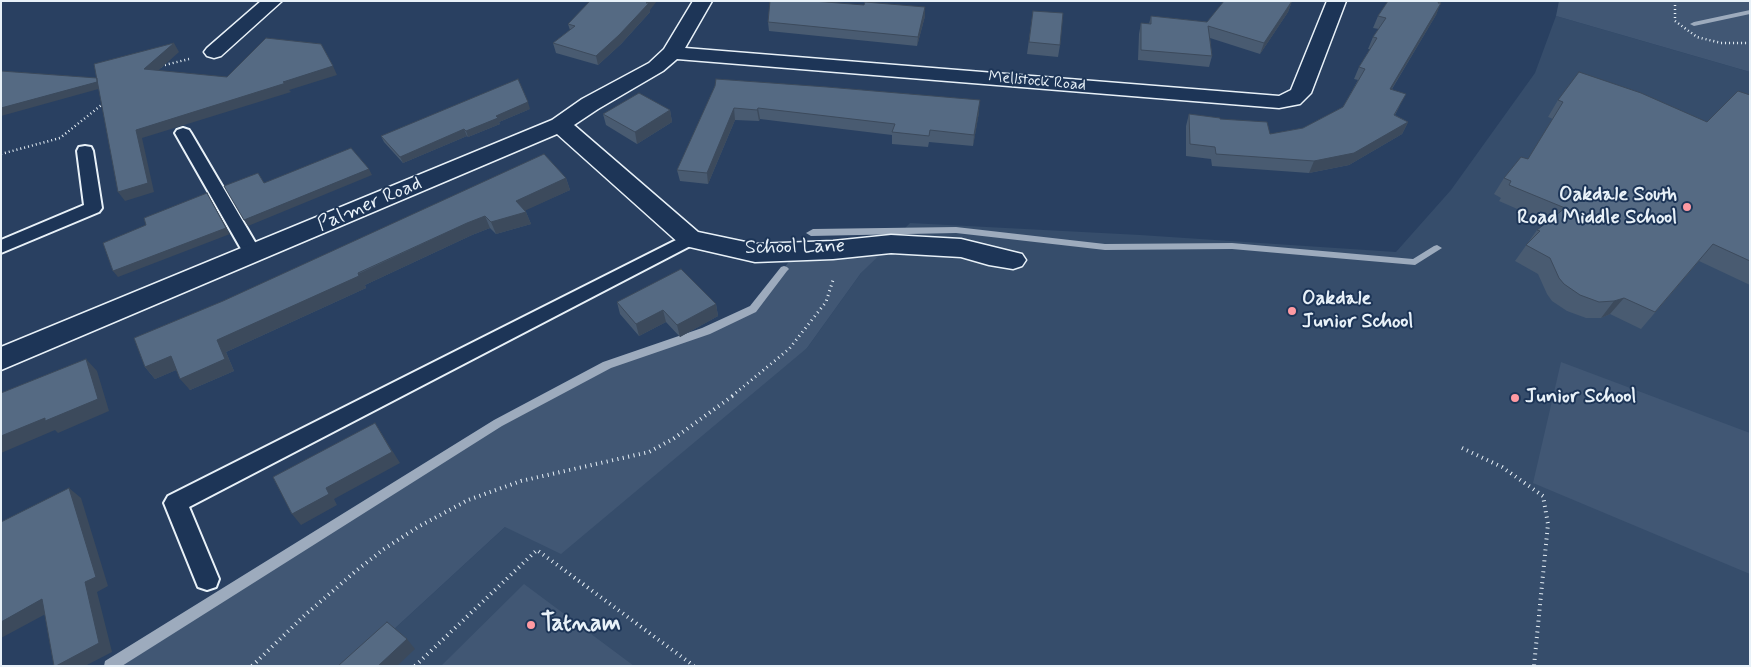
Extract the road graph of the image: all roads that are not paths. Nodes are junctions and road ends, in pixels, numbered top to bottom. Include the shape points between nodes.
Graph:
1 (272, 1) edge
2 (703, 1) edge
3 (1337, 1) edge
4 (214, 52) road end
5 (672, 53) junction
6 (560, 125) junction
7 (183, 133) dead end
8 (85, 151) dead end
9 (690, 240) junction
10 (1, 246) edge
11 (253, 254) junction
12 (1013, 260) dead end
13 (1, 359) edge
14 (207, 579) dead end

1 - 4 street
2 - 5 street, Palmer Road
3 - 5 street, Mellstock Road via 1300,93 1279,102
5 - 6 street, Palmer Road via 656,67
6 - 9 street
6 - 11 street, Palmer Road
7 - 11 lane
8 - 10 lane via 93,208
9 - 12 street, School Lane via 755,253 891,244 961,248
9 - 14 lane via 176,503
11 - 13 street, Palmer Road

